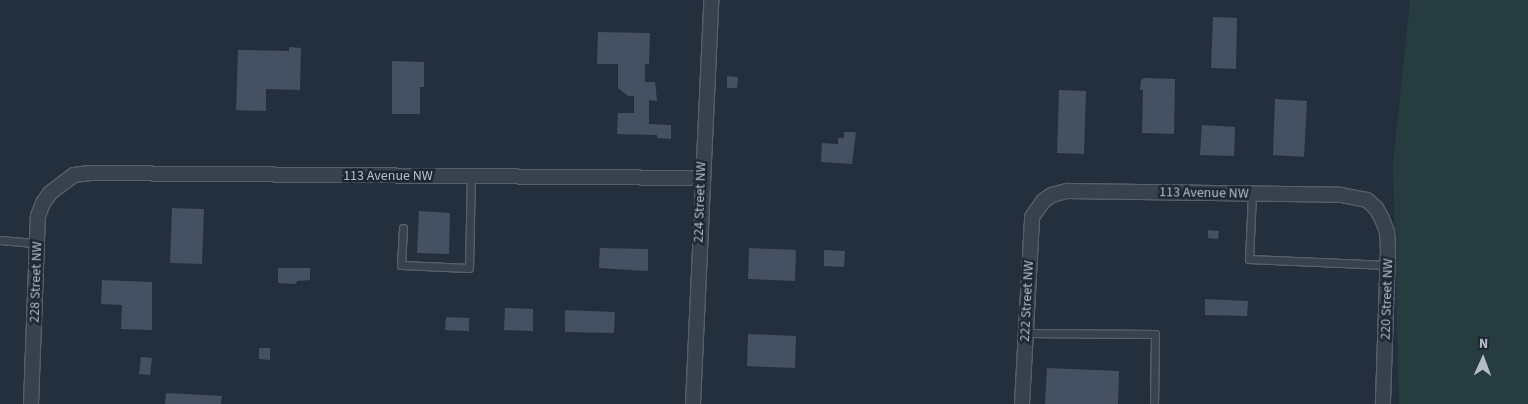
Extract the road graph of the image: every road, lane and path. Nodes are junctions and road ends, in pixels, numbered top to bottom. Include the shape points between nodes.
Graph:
1 (711, 0) edge
2 (74, 176) joint
3 (471, 176) junction
4 (701, 178) junction
5 (1252, 194) junction
6 (1367, 200) joint
7 (1043, 201) joint
8 (402, 228) dead end
9 (0, 240) edge
10 (37, 243) junction
11 (1388, 266) junction
12 (1025, 333) junction
13 (31, 404) edge
14 (693, 404) edge
15 (1022, 404) edge
16 (1154, 404) edge
17 (1383, 404) edge

1 - 4 street, 224 Street NW
2 - 3 street, 113 Avenue NW via 90,173
2 - 10 street, 228 Street NW via 43,203 38,216
3 - 4 street, 113 Avenue NW
3 - 8 lane via 469,268 401,265
4 - 14 street, 224 Street NW
5 - 6 street, 113 Avenue NW via 1341,195
5 - 7 street, 113 Avenue NW via 1067,191
5 - 11 lane via 1248,259
6 - 11 street, 220 Street NW via 1376,208 1387,232
7 - 12 street, 222 Street NW via 1032,217 1030,227
9 - 10 lane
10 - 13 street, 228 Street NW
11 - 17 street, 220 Street NW
12 - 15 street, 222 Street NW
12 - 16 lane via 1155,334

